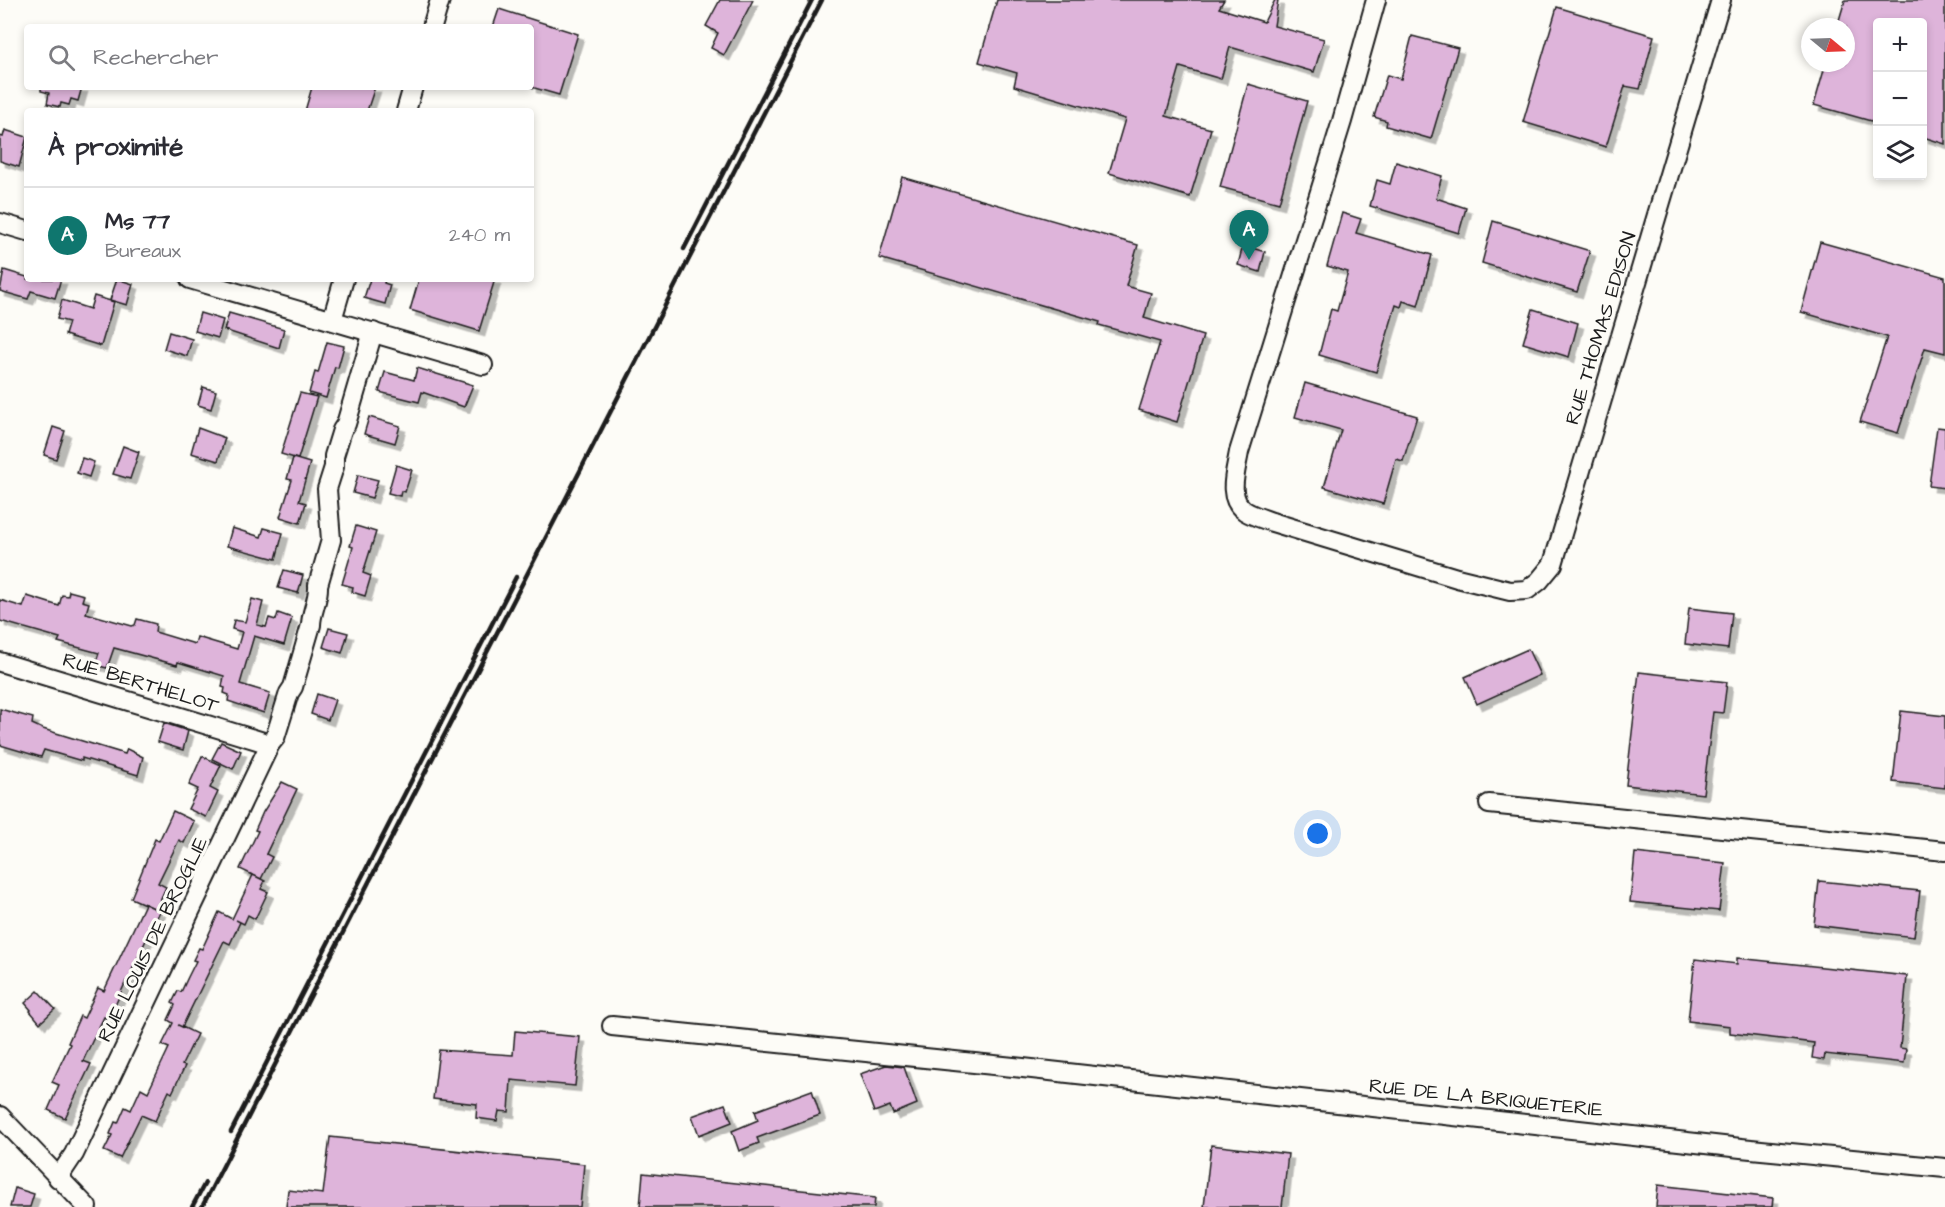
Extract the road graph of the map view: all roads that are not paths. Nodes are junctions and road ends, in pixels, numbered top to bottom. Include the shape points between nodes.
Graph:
1 (440, 0) edge
2 (1376, 0) edge
3 (1721, 0) edge
4 (433, 24) edge
5 (412, 90) edge
6 (407, 108) edge
7 (0, 223) edge
8 (24, 230) edge
9 (200, 282) edge
10 (343, 282) edge
11 (332, 320) junction
12 (373, 332) junction
13 (483, 365) dead end
14 (0, 662) edge
15 (270, 744) junction
16 (1489, 804) dead end
17 (1945, 851) edge
18 (612, 1026) dead end
19 (0, 1116) edge
20 (74, 1154) junction
21 (36, 1155) junction
22 (1945, 1168) edge
23 (58, 1178) junction
24 (87, 1207) edge

1 - 4 street
2 - 3 street, RUE THOMAS EDISON via 1239,453 1233,488 1246,512 1272,522 1510,591 1527,590 1553,564
5 - 6 street
7 - 8 street
9 - 11 street
10 - 11 street
11 - 12 street
12 - 13 street
12 - 15 street, RUE LOUIS DE BROGLIE via 327,489 331,540 311,625 293,687
14 - 15 street, RUE BERTHELOT
15 - 20 street, RUE LOUIS DE BROGLIE
16 - 17 street
18 - 22 street, RUE DE LA BRIQUETERIE
19 - 21 street
20 - 21 street
20 - 23 street, RUE LOUIS DE BROGLIE
21 - 23 street
23 - 24 street

